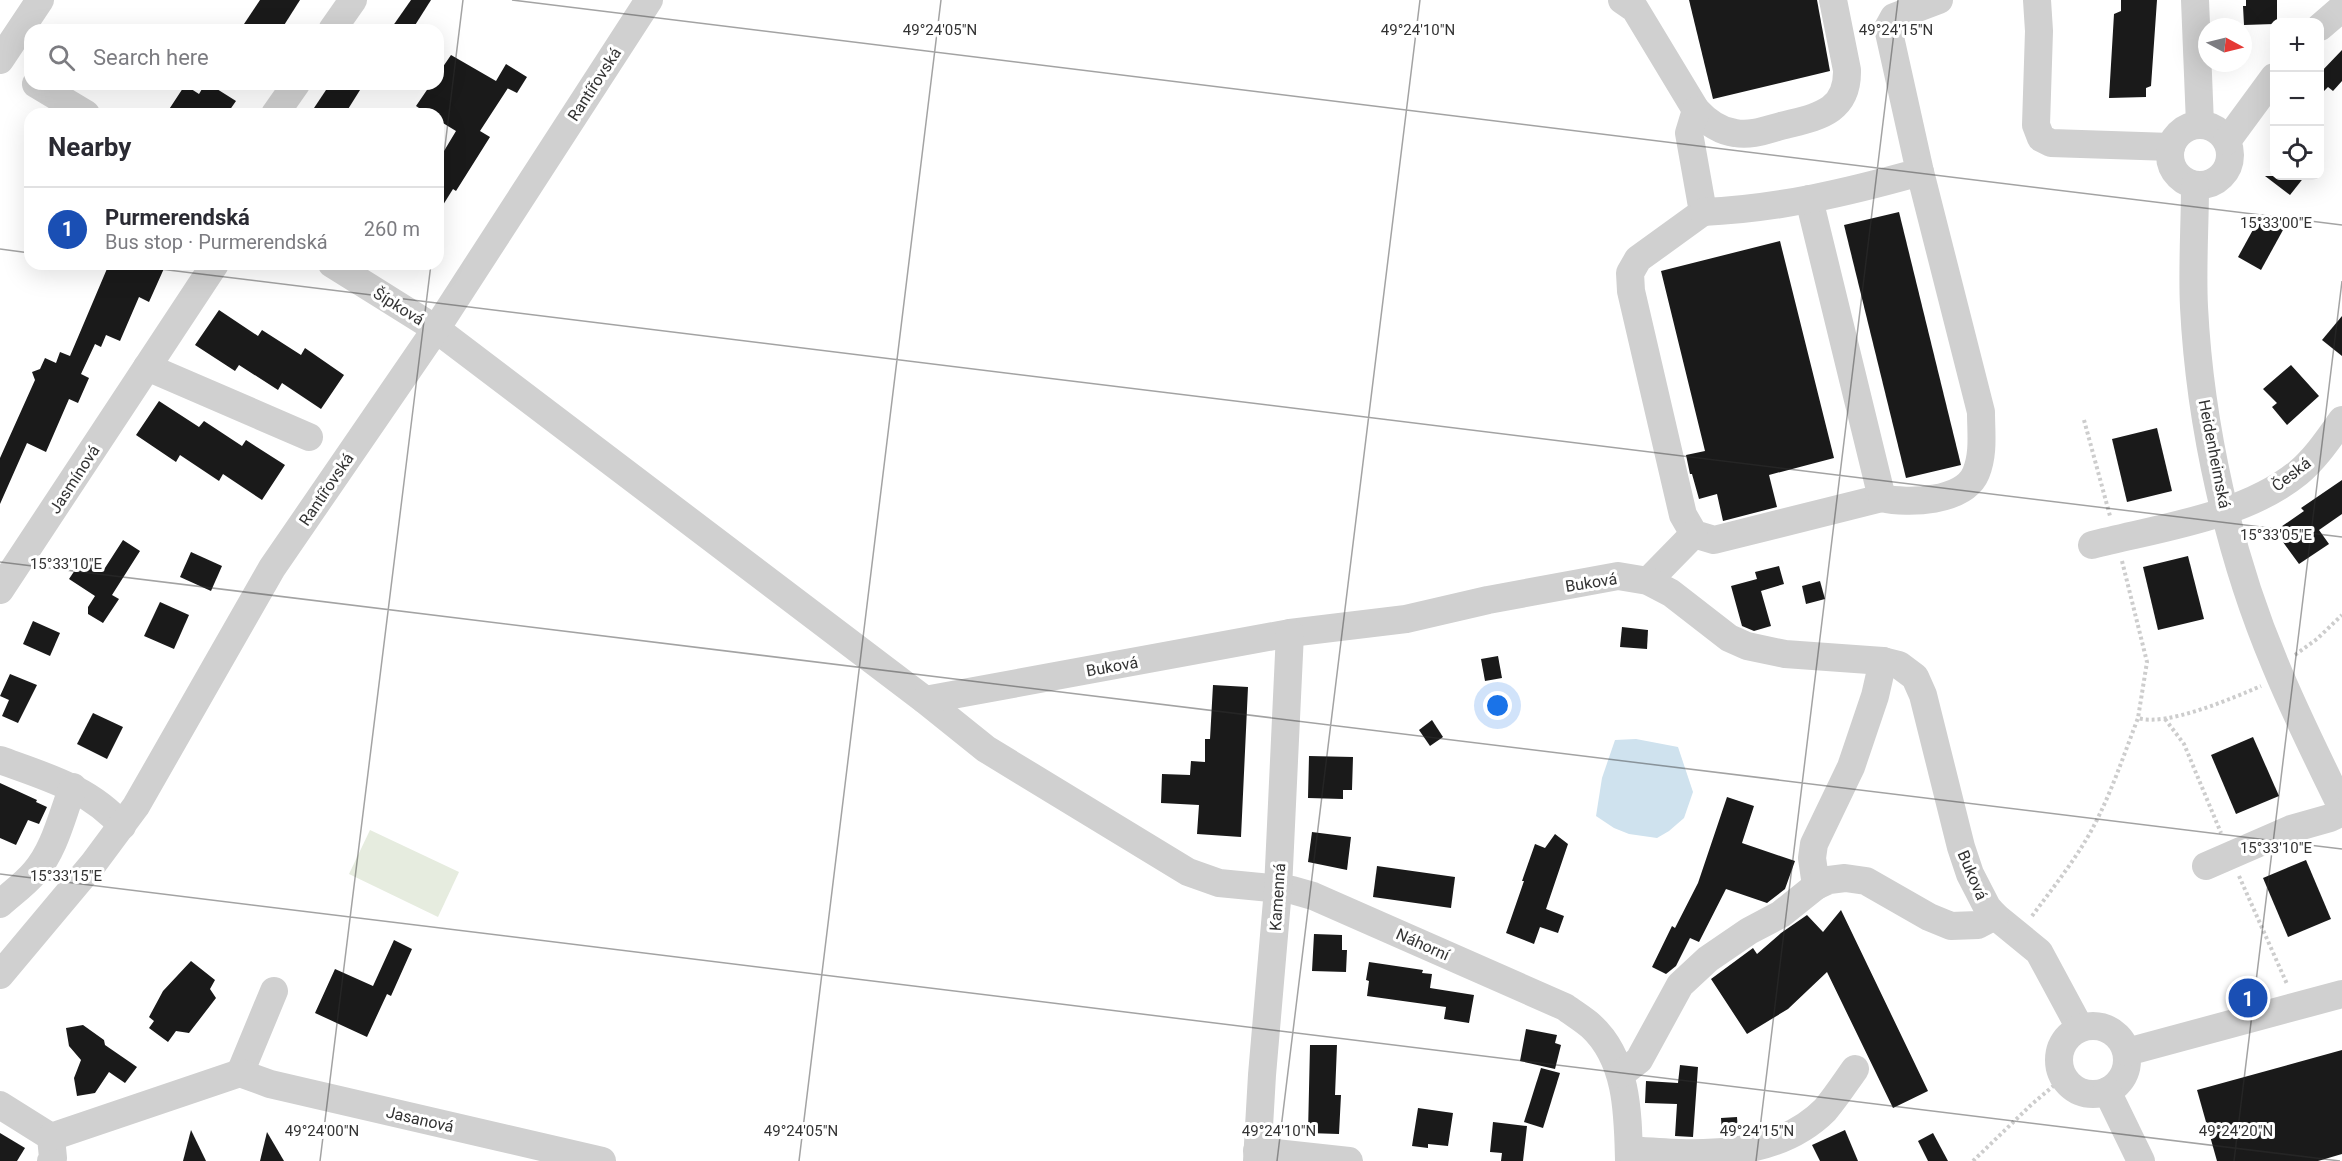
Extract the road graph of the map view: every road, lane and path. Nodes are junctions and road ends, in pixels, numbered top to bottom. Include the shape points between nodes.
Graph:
1 (40, 0) edge
2 (353, 0) edge
3 (649, 0) edge
4 (1622, 0) edge
5 (1833, 0) edge
6 (1939, 0) edge
7 (2037, 0) edge
8 (2194, 0) edge
9 (2342, 8) edge
10 (2324, 23) edge
11 (25, 24) edge
12 (336, 24) edge
13 (24, 25) edge
14 (0, 62) edge
15 (24, 77) edge
16 (2270, 83) edge
17 (46, 90) edge
18 (292, 90) edge
19 (76, 108) edge
20 (279, 108) edge
21 (1696, 110) junction
22 (2200, 124) junction
23 (2228, 141) junction
24 (2170, 147) junction
25 (1920, 172) junction
26 (2195, 185) junction
27 (1809, 199) junction
28 (1703, 212) junction
29 (211, 270) edge
30 (342, 270) edge
31 (436, 329) junction
32 (147, 367) junction
33 (2084, 420) dead end
34 (2342, 420) edge
35 (309, 437) dead end
36 (1882, 498) junction
37 (2226, 510) junction
38 (1694, 534) junction
39 (2104, 542) junction
40 (1648, 581) junction
41 (0, 590) edge
42 (2342, 615) edge
43 (1290, 633) junction
44 (1883, 661) junction
45 (2278, 671) junction
46 (925, 700) junction
47 (2138, 718) junction
48 (0, 760) edge
49 (2333, 766) edge
50 (73, 787) junction
51 (2342, 810) edge
52 (122, 826) junction
53 (2206, 866) dead end
54 (1816, 886) junction
55 (1278, 889) junction
56 (0, 904) edge
57 (1995, 916) junction
58 (2017, 934) junction
59 (0, 975) edge
60 (274, 991) dead end
61 (2342, 994) edge
62 (2080, 1028) junction
63 (2127, 1052) junction
64 (1855, 1069) dead end
65 (240, 1073) junction
66 (1621, 1074) junction
67 (2064, 1077) junction
68 (2107, 1091) junction
69 (0, 1105) edge
70 (51, 1149) edge
71 (1257, 1156) edge
72 (1629, 1156) edge
73 (602, 1161) edge
74 (1349, 1161) edge
75 (1973, 1161) edge
76 (2141, 1161) edge

1 - 11 street
2 - 12 street
3 - 31 street, Rantířovská
4 - 21 street via 1635,9
5 - 21 street via 1848,80 1832,108 1819,116 1744,134 1714,126
6 - 25 street via 1894,17 1888,28
7 - 24 street via 2036,125 2041,138 2051,143
8 - 22 street
9 - 10 street
13 - 14 street
14 - 15 street
16 - 23 street
17 - 19 street
18 - 20 street
21 - 28 street via 1689,133
22 - 23 street via 2216,128
22 - 24 street via 2181,131
23 - 26 street via 2227,169 2214,182
24 - 26 street via 2178,176
25 - 27 street
25 - 36 street via 1981,412 1982,453 1975,476 1957,492 1928,500
26 - 37 street, Heidenheimská via 2197,339 2209,430
27 - 28 street via 1749,210
27 - 36 street
28 - 38 street via 1638,259 1630,273 1683,515
29 - 32 street, Jasmínová
30 - 31 street, Šípková
31 - 46 street, Šípková
31 - 52 street, Rantířovská via 272,568
32 - 35 street
32 - 41 street, Jasmínová
33 - 39 path
34 - 37 street, Česká via 2322,449 2299,472 2269,492
36 - 38 street via 1714,540
37 - 39 street, Česká
37 - 45 street, Heidenheimská via 2250,596
38 - 40 street
39 - 47 path via 2147,662
40 - 43 street, Buková via 1618,576 1406,619
40 - 44 street, Buková via 1671,593 1729,638 1747,646 1785,654
42 - 45 path
43 - 46 street, Buková
43 - 55 street, Kamenná
44 - 54 street via 1851,767 1814,844
44 - 57 street, Buková via 1899,665 1915,677 1923,695 1964,859
45 - 47 path via 2229,699 2169,718
45 - 49 street, Heidenheimská
46 - 55 street, Náhorní via 986,749 1188,872 1219,884
47 - 58 path via 2091,832 2060,880
48 - 50 street
49 - 51 street, Heidenheimská
50 - 52 street
50 - 56 street via 45,857 35,873
51 - 53 street
52 - 59 street, Rantířovská
54 - 57 street via 1845,878 1866,881 1951,926 1977,925
54 - 66 street via 1781,914 1708,959 1680,985 1639,1060
55 - 66 street, Náhorní via 1313,896 1565,1007 1592,1027
55 - 71 street, Kamenná
57 - 58 street, Buková
58 - 62 street, Buková via 2039,952
60 - 65 street
61 - 63 street
62 - 63 street via 2109,1029
62 - 67 street via 2063,1044 2060,1066
63 - 68 street via 2126,1071
64 - 72 street via 1824,1111 1791,1136 1761,1148
65 - 70 street
65 - 73 street, Jasanová via 270,1084
66 - 72 street, Náhorní
67 - 68 street via 2078,1091
67 - 75 path
68 - 76 street
69 - 70 street
71 - 74 street

